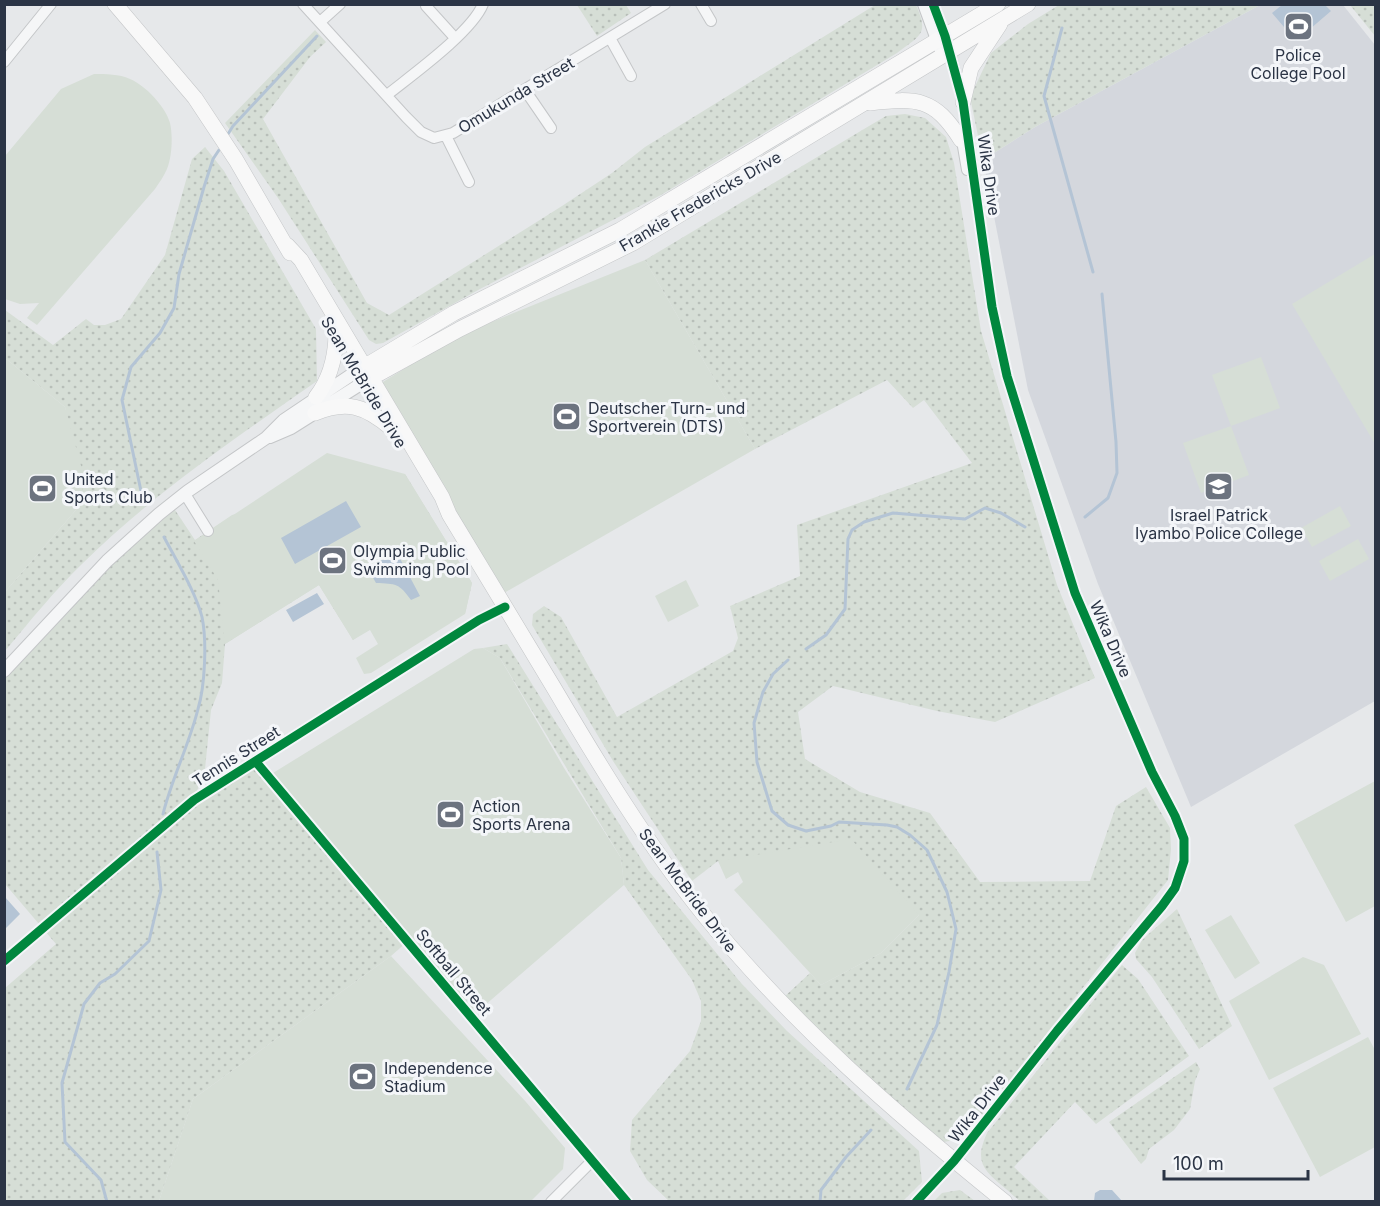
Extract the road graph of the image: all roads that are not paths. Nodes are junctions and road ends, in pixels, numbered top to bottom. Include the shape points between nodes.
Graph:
1 (51, 4) edge
2 (115, 4) edge
3 (303, 4) edge
4 (340, 4) edge
5 (483, 4) edge
6 (665, 4) edge
7 (701, 4) edge
8 (924, 4) edge
9 (933, 4) edge
10 (998, 4) edge
11 (1028, 4) edge
12 (426, 6) dead end
13 (1004, 19) junction
14 (711, 21) dead end
15 (320, 22) junction
16 (455, 38) junction
17 (610, 38) junction
18 (941, 38) junction
19 (946, 54) junction
20 (4, 62) edge
21 (631, 76) dead end
22 (525, 90) junction
23 (387, 96) junction
24 (963, 102) junction
25 (866, 104) junction
26 (551, 128) dead end
27 (446, 136) junction
28 (961, 140) junction
29 (469, 182) dead end
30 (286, 245) junction
31 (986, 261) junction
32 (336, 337) junction
33 (364, 374) junction
34 (315, 405) junction
35 (391, 428) junction
36 (185, 494) junction
37 (448, 514) junction
38 (208, 531) dead end
39 (505, 607) junction
40 (4, 671) edge
41 (255, 762) junction
42 (4, 961) edge
43 (592, 1161) junction
44 (954, 1161) junction
45 (551, 1202) edge
46 (627, 1202) edge
47 (916, 1202) edge
48 (1005, 1202) edge

1 - 20 street
2 - 30 main road, Sean McBride Drive via 195,98
3 - 15 street, Omukunda Street
4 - 15 street
5 - 16 street via 475,19
6 - 17 street, Omukunda Street
7 - 14 street
8 - 18 street
9 - 18 street
10 - 18 main road, Frankie Fredericks Drive
11 - 13 main road, Frankie Fredericks Drive
12 - 16 street
13 - 19 main road, Frankie Fredericks Drive
13 - 24 main road via 971,68
15 - 23 street, Omukunda Street
16 - 23 street
17 - 21 street
17 - 22 street, Omukunda Street
18 - 19 street
18 - 33 main road, Frankie Fredericks Drive via 620,230 454,313
19 - 24 street, Wika Drive
19 - 25 main road, Frankie Fredericks Drive
19 - 28 street, Wika Drive
22 - 26 street
22 - 27 street, Omukunda Street
23 - 27 street, Omukunda Street via 425,135
24 - 31 street, Wika Drive
25 - 28 main road via 906,99 932,106
25 - 33 main road, Frankie Fredericks Drive via 633,243
27 - 29 street
28 - 31 street, Wika Drive
30 - 32 main road, Sean McBride Drive
30 - 33 main road, Sean McBride Drive via 301,260
31 - 44 street, Wika Drive via 1007,376 1055,536 1079,603 1152,772 1181,828 1185,851 1175,888 1162,906 1056,1031
32 - 33 main road, Sean McBride Drive
32 - 34 main road via 331,372
33 - 34 street
33 - 35 main road, Sean McBride Drive
33 - 37 main road, Sean McBride Drive via 442,497
34 - 35 main road via 361,408
34 - 36 street via 291,428 266,438
35 - 37 main road, Sean McBride Drive via 432,496
36 - 38 street
36 - 40 street via 107,561
37 - 39 main road, Sean McBride Drive
39 - 41 street, Tennis Street
39 - 44 main road, Sean McBride Drive via 632,815 703,914 777,1000 890,1107
41 - 42 street, Tennis Street via 177,813
41 - 43 street, Softball Street
43 - 45 street
43 - 46 street, Softball Street
44 - 47 street, Wika Drive
44 - 48 main road, Sean McBride Drive

